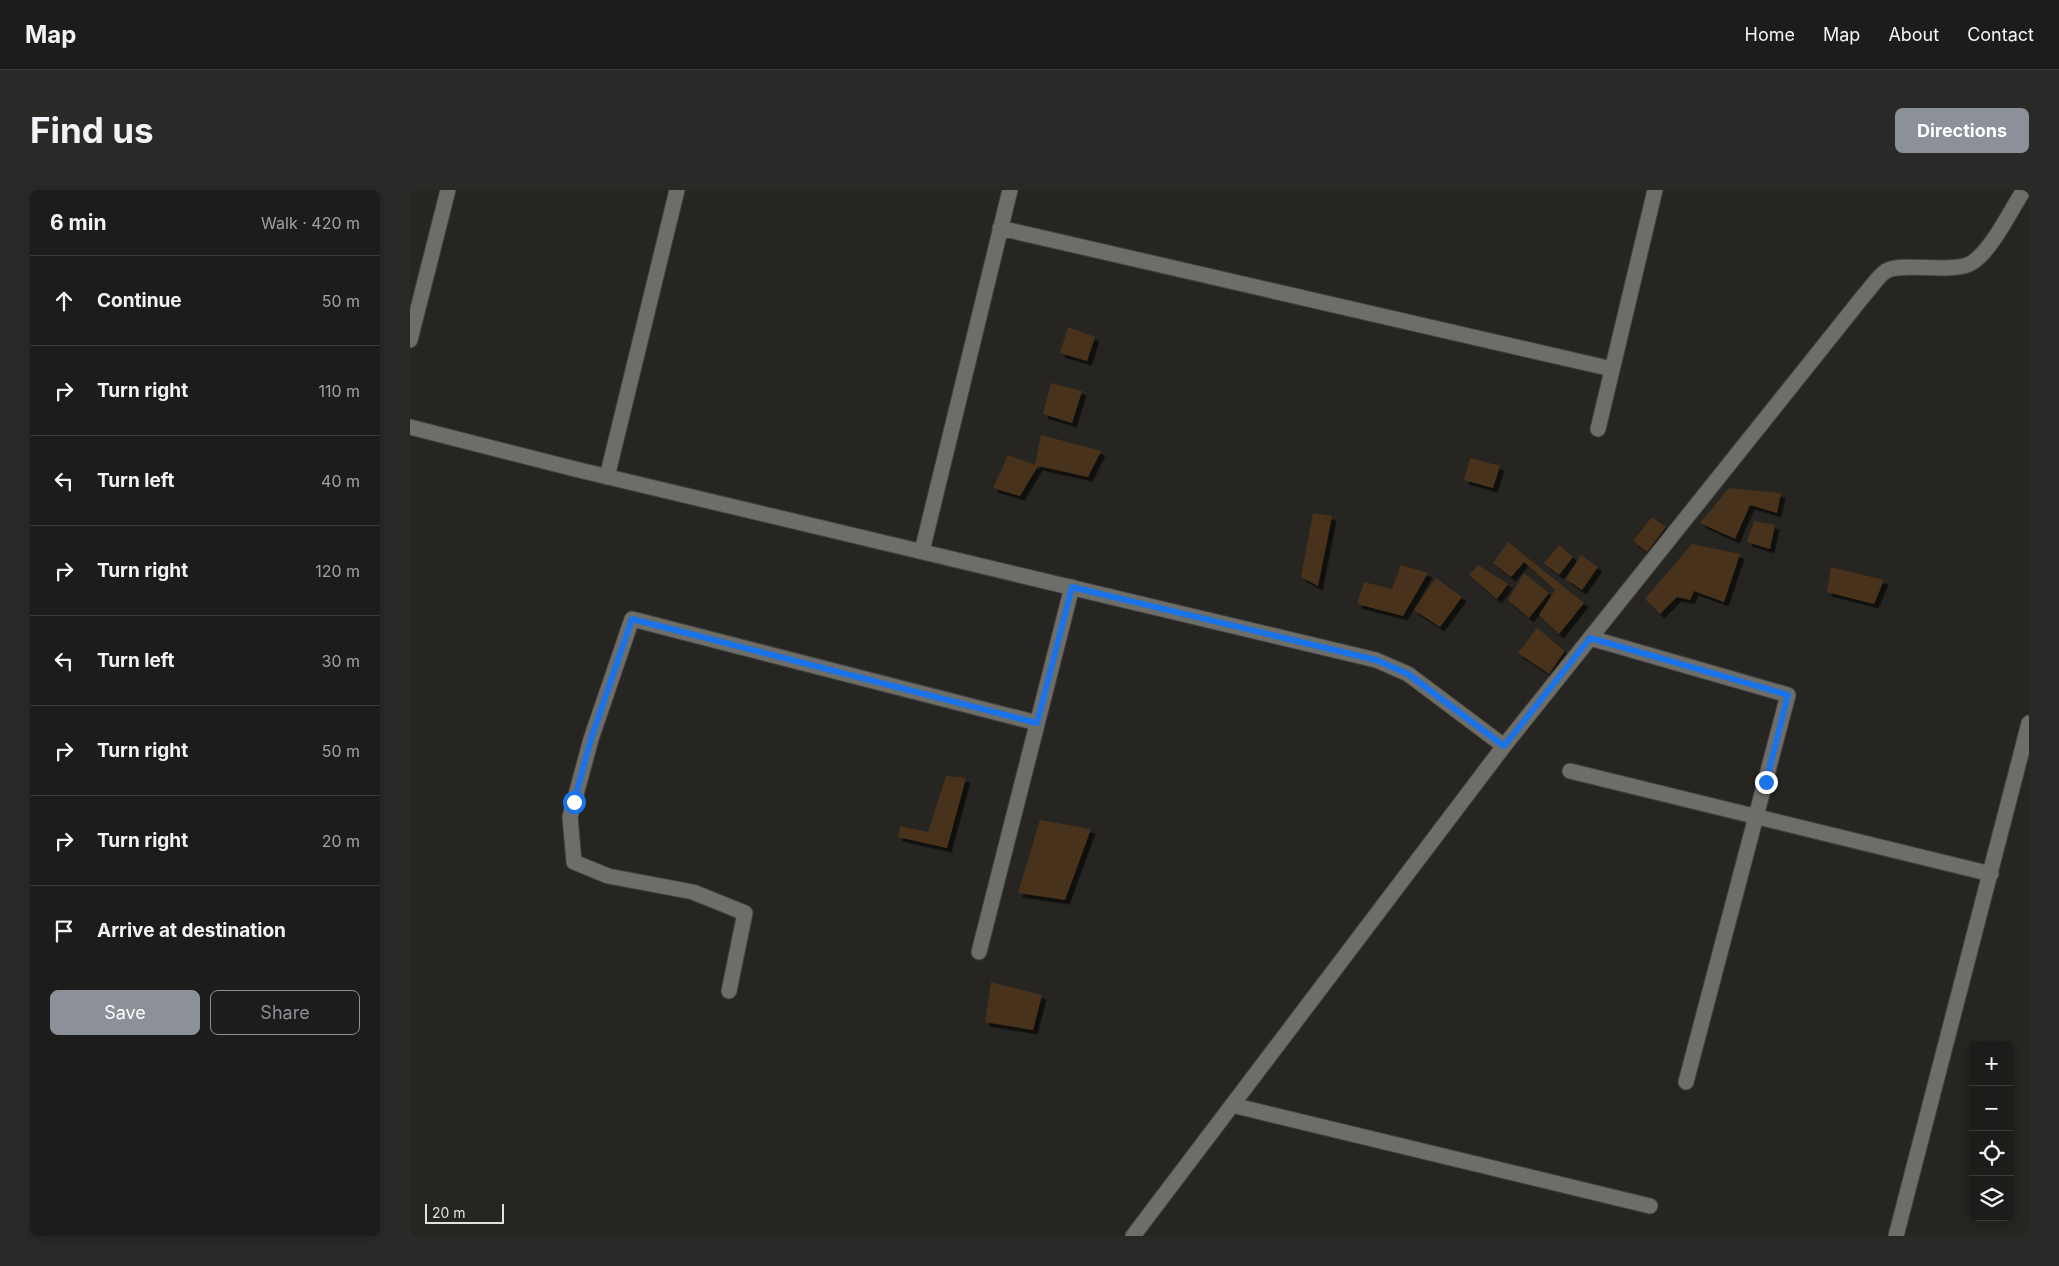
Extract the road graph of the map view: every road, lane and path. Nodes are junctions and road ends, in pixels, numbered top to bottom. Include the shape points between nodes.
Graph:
1 (448, 190) edge
2 (677, 190) edge
3 (1010, 190) edge
4 (1655, 190) edge
5 (2024, 190) edge
6 (1000, 228) junction
7 (416, 287) edge
8 (410, 340) edge
9 (1612, 369) junction
10 (410, 428) edge
11 (1598, 429) dead end
12 (607, 477) junction
13 (922, 551) junction
14 (1072, 587) junction
15 (1590, 638) junction
16 (1037, 723) junction
17 (2029, 723) edge
18 (1504, 746) junction
19 (1570, 771) dead end
20 (1757, 817) junction
21 (1991, 874) junction
22 (979, 952) dead end
23 (729, 991) dead end
24 (1686, 1082) dead end
25 (1232, 1105) junction
26 (1650, 1206) dead end
27 (1133, 1236) edge
28 (1896, 1236) edge

1 - 7 street
2 - 12 street
3 - 6 street
4 - 9 street
5 - 15 street via 1984,252 1972,264 1886,271
6 - 9 street
6 - 13 street
7 - 8 street
9 - 11 street
10 - 12 street
12 - 13 street
13 - 14 street
14 - 16 street
14 - 18 street via 1376,660 1408,674
15 - 18 street
15 - 20 street via 1788,695
16 - 22 street
16 - 23 street via 632,619 591,739 570,817 574,862 608,876 693,892 745,913
17 - 21 street
18 - 25 street
19 - 20 street
20 - 21 street
20 - 24 street
21 - 28 street
25 - 26 street
25 - 27 street

